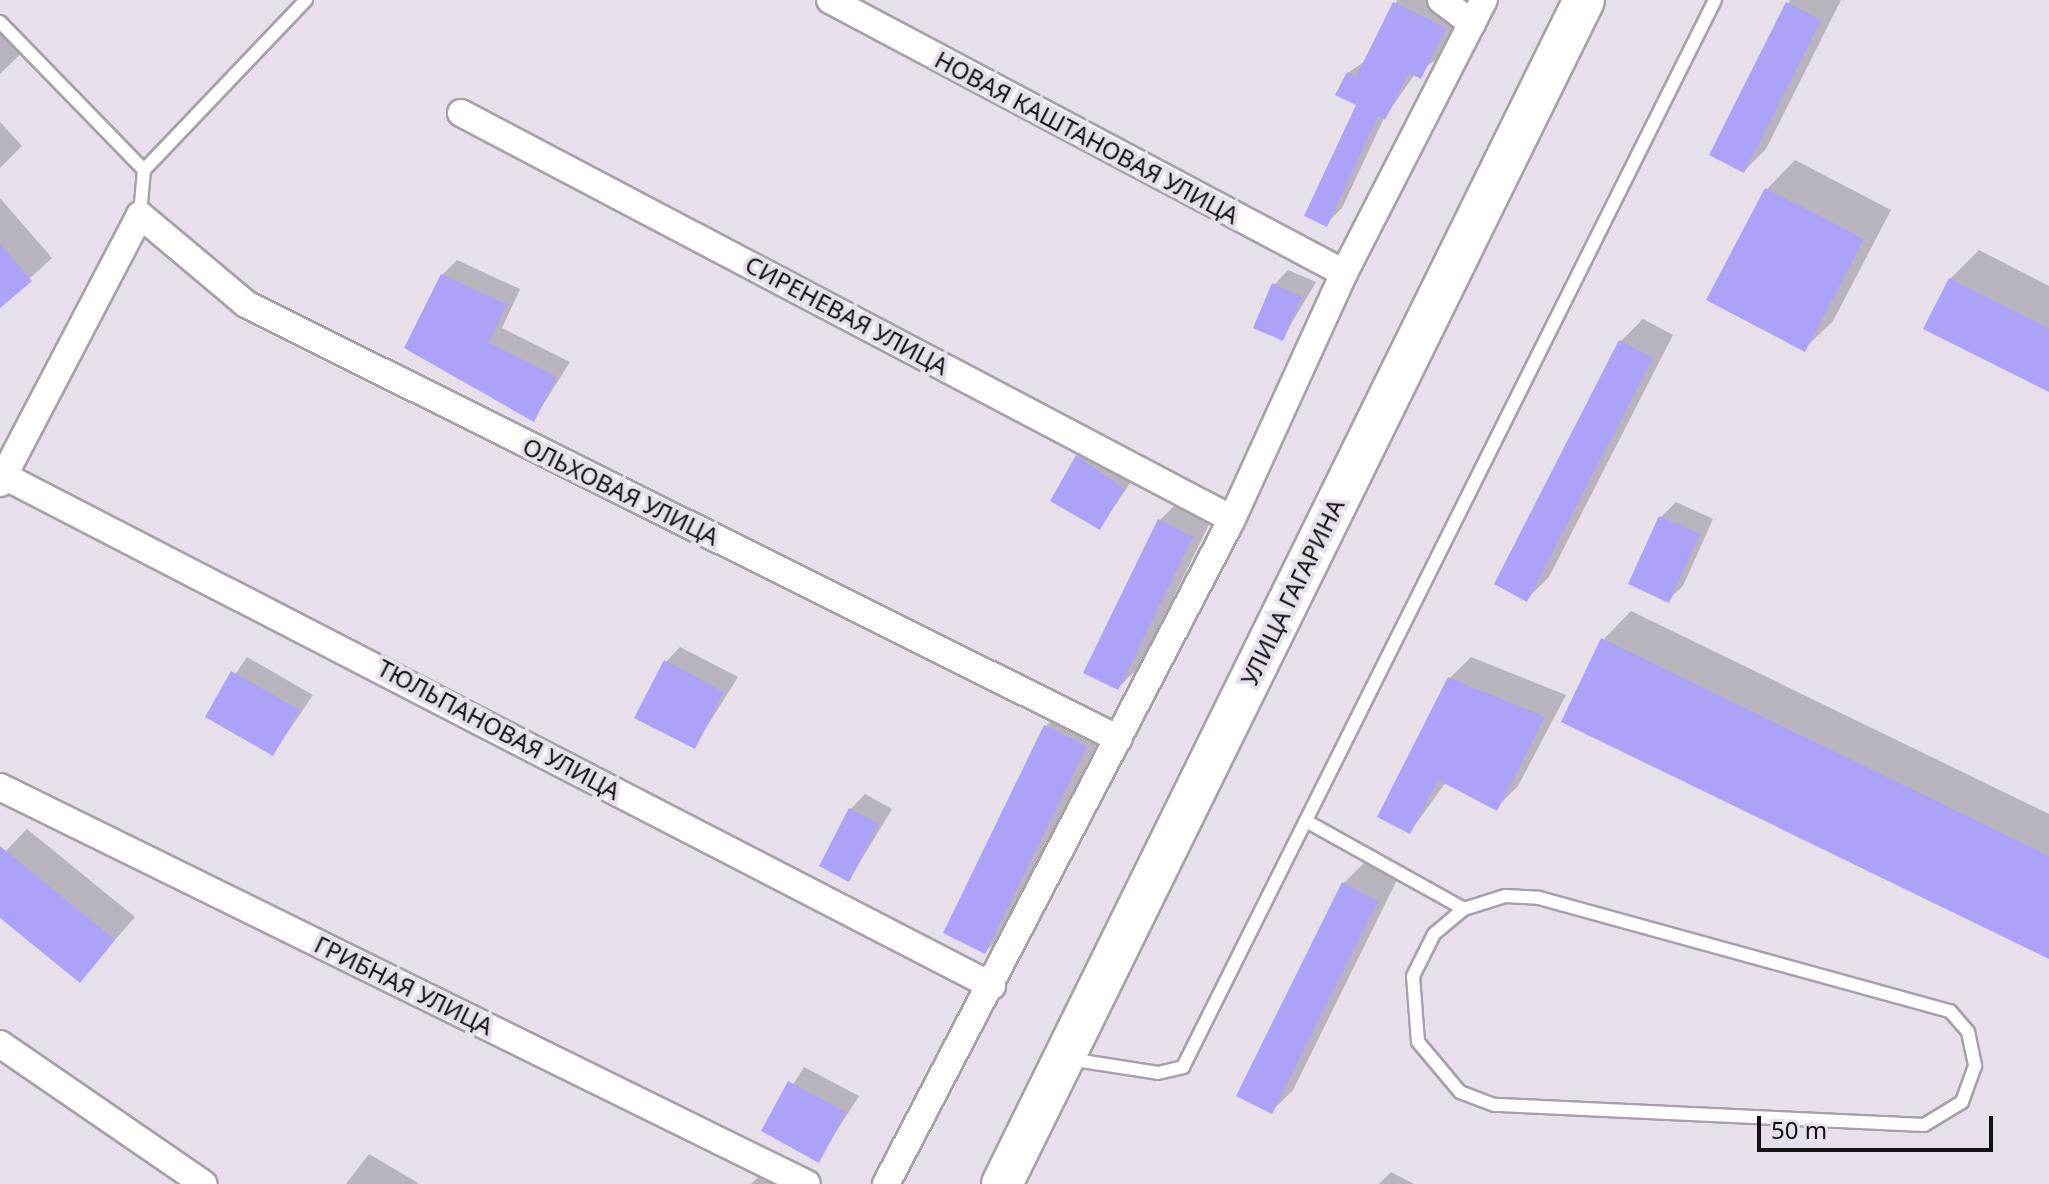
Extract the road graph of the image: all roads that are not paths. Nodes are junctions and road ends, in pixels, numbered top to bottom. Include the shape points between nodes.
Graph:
1 (306, 0) edge
2 (830, 0) edge
3 (1441, 0) edge
4 (1584, 0) edge
5 (1715, 0) edge
6 (1478, 12) edge
7 (0, 22) edge
8 (461, 113) dead end
9 (144, 170) junction
10 (140, 215) junction
11 (1344, 273) junction
12 (2, 479) edge
13 (1232, 519) junction
14 (1119, 739) junction
15 (0, 787) edge
16 (1306, 821) junction
17 (1464, 909) junction
18 (992, 986) junction
19 (0, 1044) edge
20 (1066, 1059) junction
21 (204, 1184) edge
22 (807, 1184) edge
23 (886, 1184) edge
24 (1002, 1184) edge

1 - 9 lane
2 - 11 street, НОВАЯ КАШТАНОВАЯ УЛИЦА
3 - 6 street
4 - 20 main road, УЛИЦА ГАГАРИНА
5 - 16 lane
6 - 11 street
7 - 9 lane
8 - 13 street, СИРЕНЕВАЯ УЛИЦА
9 - 10 lane
10 - 12 street
10 - 14 street, ОЛЬХОВАЯ УЛИЦА via 246,304
11 - 13 street
12 - 18 street, ТЮЛЬПАНОВАЯ УЛИЦА
13 - 14 street
14 - 18 street
15 - 22 street, ГРИБНАЯ УЛИЦА
16 - 17 lane
16 - 20 lane via 1183,1067 1158,1073
17 - 17 lane via 1505,896 1539,898 1950,1011 1968,1032 1975,1066 1962,1102 1924,1125 1494,1105 1460,1092 1418,1042 1413,976 1434,934
18 - 23 street
19 - 21 street
20 - 24 main road, УЛИЦА ГАГАРИНА

